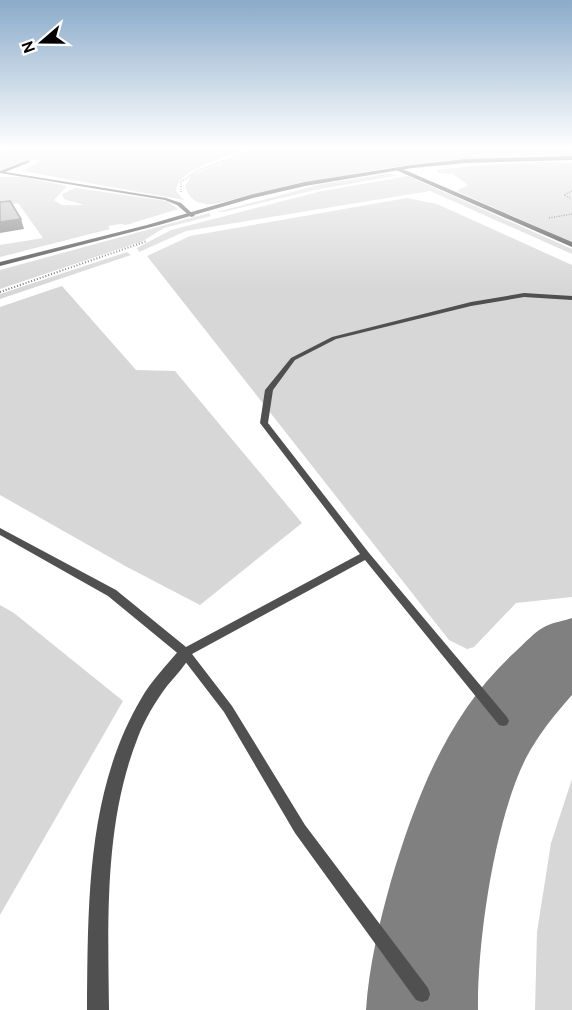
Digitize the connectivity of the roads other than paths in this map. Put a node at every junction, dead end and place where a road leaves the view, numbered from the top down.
1 (142, 195) edge
2 (264, 195) edge
3 (458, 195) edge
4 (260, 196) junction
5 (191, 214) junction
6 (572, 245) edge
7 (0, 264) edge
8 (572, 298) edge
9 (0, 531) edge
10 (366, 555) junction
11 (185, 653) junction
12 (503, 721) dead end
13 (422, 994) dead end
14 (98, 1010) edge

1 - 5 lane
2 - 4 street
3 - 6 street
4 - 5 street
4 - 5 street
5 - 7 street
8 - 10 lane
9 - 11 lane
10 - 11 lane
10 - 12 lane
11 - 13 lane
11 - 14 street

